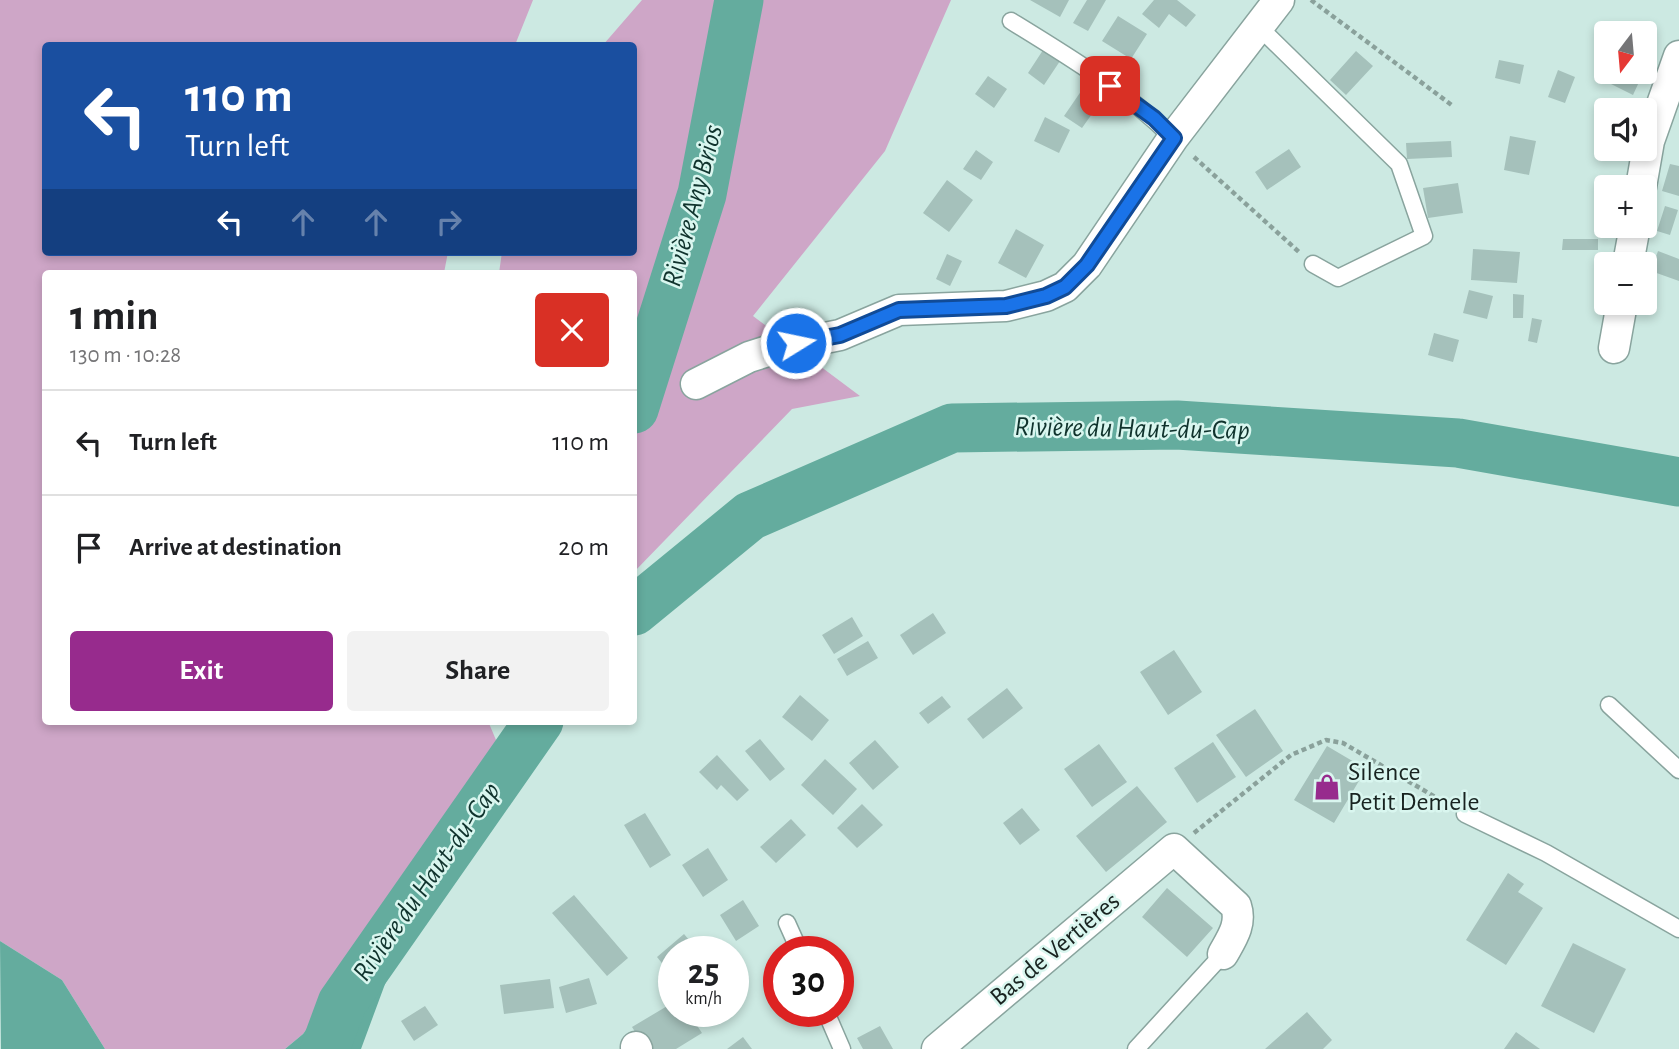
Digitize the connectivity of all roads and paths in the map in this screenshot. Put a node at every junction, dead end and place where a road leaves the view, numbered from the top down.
1 (1279, 0) edge
2 (1311, 0) edge
3 (1011, 21) dead end
4 (1259, 27) junction
5 (1679, 56) edge
6 (1453, 106) dead end
7 (1174, 138) junction
8 (1644, 175) edge
9 (1313, 264) joint
10 (1620, 315) edge
11 (1614, 348) dead end
12 (696, 384) dead end
13 (1609, 705) dead end
14 (1679, 770) edge
15 (1465, 814) joint
16 (1174, 849) junction
17 (787, 923) dead end
18 (1679, 929) edge
19 (793, 936) edge
20 (1223, 954) joint
21 (832, 1027) edge
22 (842, 1049) edge
23 (937, 1049) edge
24 (1136, 1049) edge

1 - 4 street
2 - 6 path
3 - 7 lane
4 - 7 street
4 - 9 lane
5 - 8 street
7 - 9 path
7 - 12 street
10 - 11 street
13 - 14 lane
15 - 16 path
15 - 18 lane
16 - 20 street
16 - 23 street, Bas de Vertières
17 - 19 lane
20 - 24 lane
21 - 22 lane

